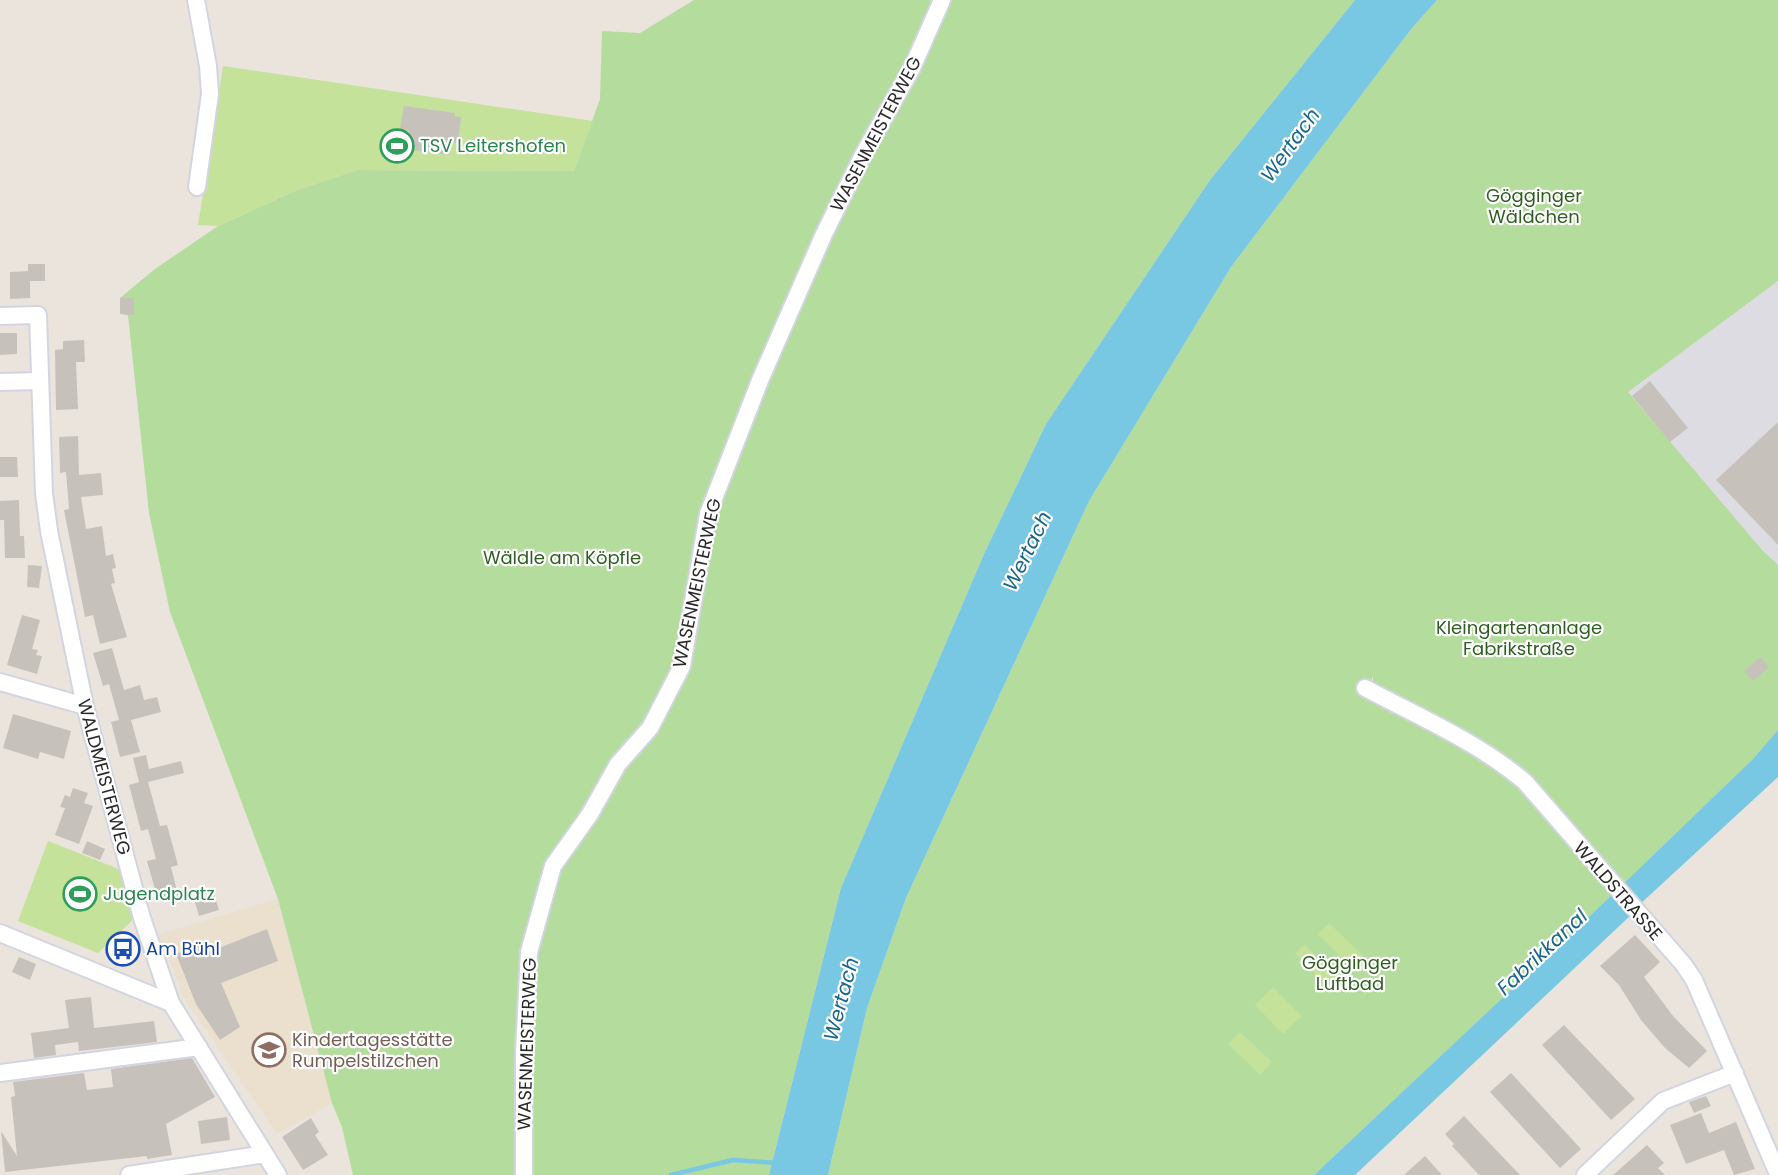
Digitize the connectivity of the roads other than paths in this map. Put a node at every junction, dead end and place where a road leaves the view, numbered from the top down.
1 (196, 0) edge
2 (942, 0) edge
3 (197, 187) dead end
4 (0, 316) edge
5 (39, 381) junction
6 (0, 382) edge
7 (0, 682) edge
8 (1365, 688) dead end
9 (85, 706) junction
10 (0, 933) edge
11 (171, 1003) junction
12 (199, 1047) junction
13 (0, 1073) edge
14 (1735, 1073) junction
15 (265, 1154) junction
16 (1778, 1174) edge
17 (129, 1175) edge
18 (279, 1175) edge
19 (524, 1175) edge
20 (1585, 1175) edge

1 - 3 street
2 - 19 street, WASENMEISTERWEG
4 - 5 street, WALDMEISTERWEG
5 - 6 street
5 - 9 street, WALDMEISTERWEG
7 - 9 street
8 - 14 street, WALDSTRASSE
9 - 11 street, WALDMEISTERWEG
10 - 11 street
11 - 12 street, WALDMEISTERWEG
12 - 13 street
12 - 15 street, WALDMEISTERWEG
14 - 16 street, WALDSTRASSE
14 - 20 street
15 - 17 street
15 - 18 street, WALDMEISTERWEG

